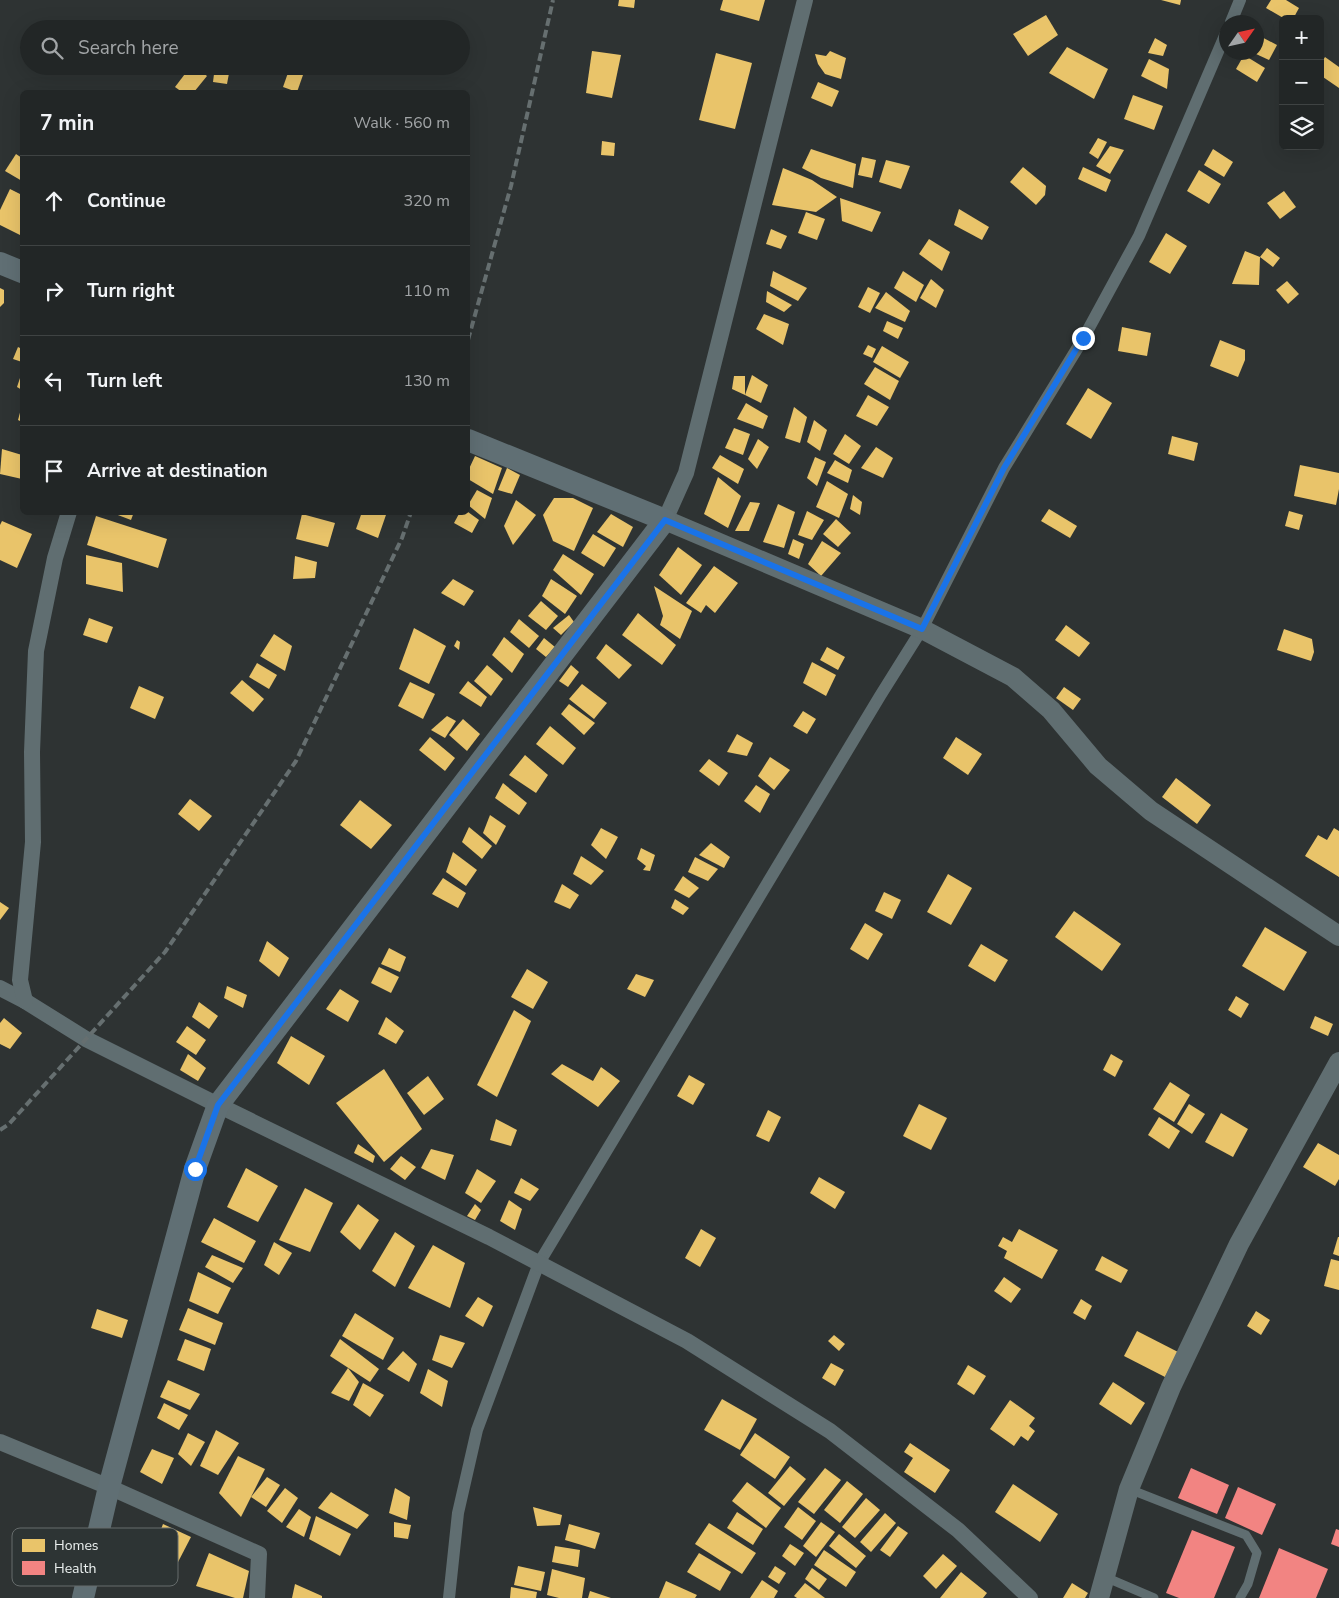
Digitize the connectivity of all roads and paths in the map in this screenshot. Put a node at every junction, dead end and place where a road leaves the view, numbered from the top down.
1 (805, 0) edge
2 (1240, 0) edge
3 (1234, 15) edge
4 (1219, 48) edge
5 (0, 263) edge
6 (20, 271) edge
7 (470, 441) edge
8 (68, 515) edge
9 (665, 520) junction
10 (922, 629) junction
11 (1339, 936) edge
12 (0, 988) edge
13 (25, 1001) junction
14 (1339, 1062) edge
15 (218, 1105) junction
16 (539, 1263) junction
17 (0, 1442) edge
18 (110, 1487) junction
19 (1129, 1489) junction
20 (100, 1528) edge
21 (1105, 1577) junction
22 (257, 1598) edge
23 (449, 1598) edge
24 (1030, 1598) edge
25 (1099, 1598) edge
26 (1154, 1598) edge
27 (1240, 1598) edge

1 - 9 street
2 - 3 street
4 - 10 street
5 - 6 main road
7 - 9 main road
8 - 13 street
9 - 10 street
9 - 15 main road
10 - 11 street
10 - 16 street
12 - 13 street
13 - 15 street
14 - 19 street
15 - 16 street
15 - 18 main road
16 - 23 street
16 - 24 street
17 - 18 street
18 - 20 main road
18 - 22 street
19 - 21 street
19 - 27 lane
21 - 25 street
21 - 26 lane

